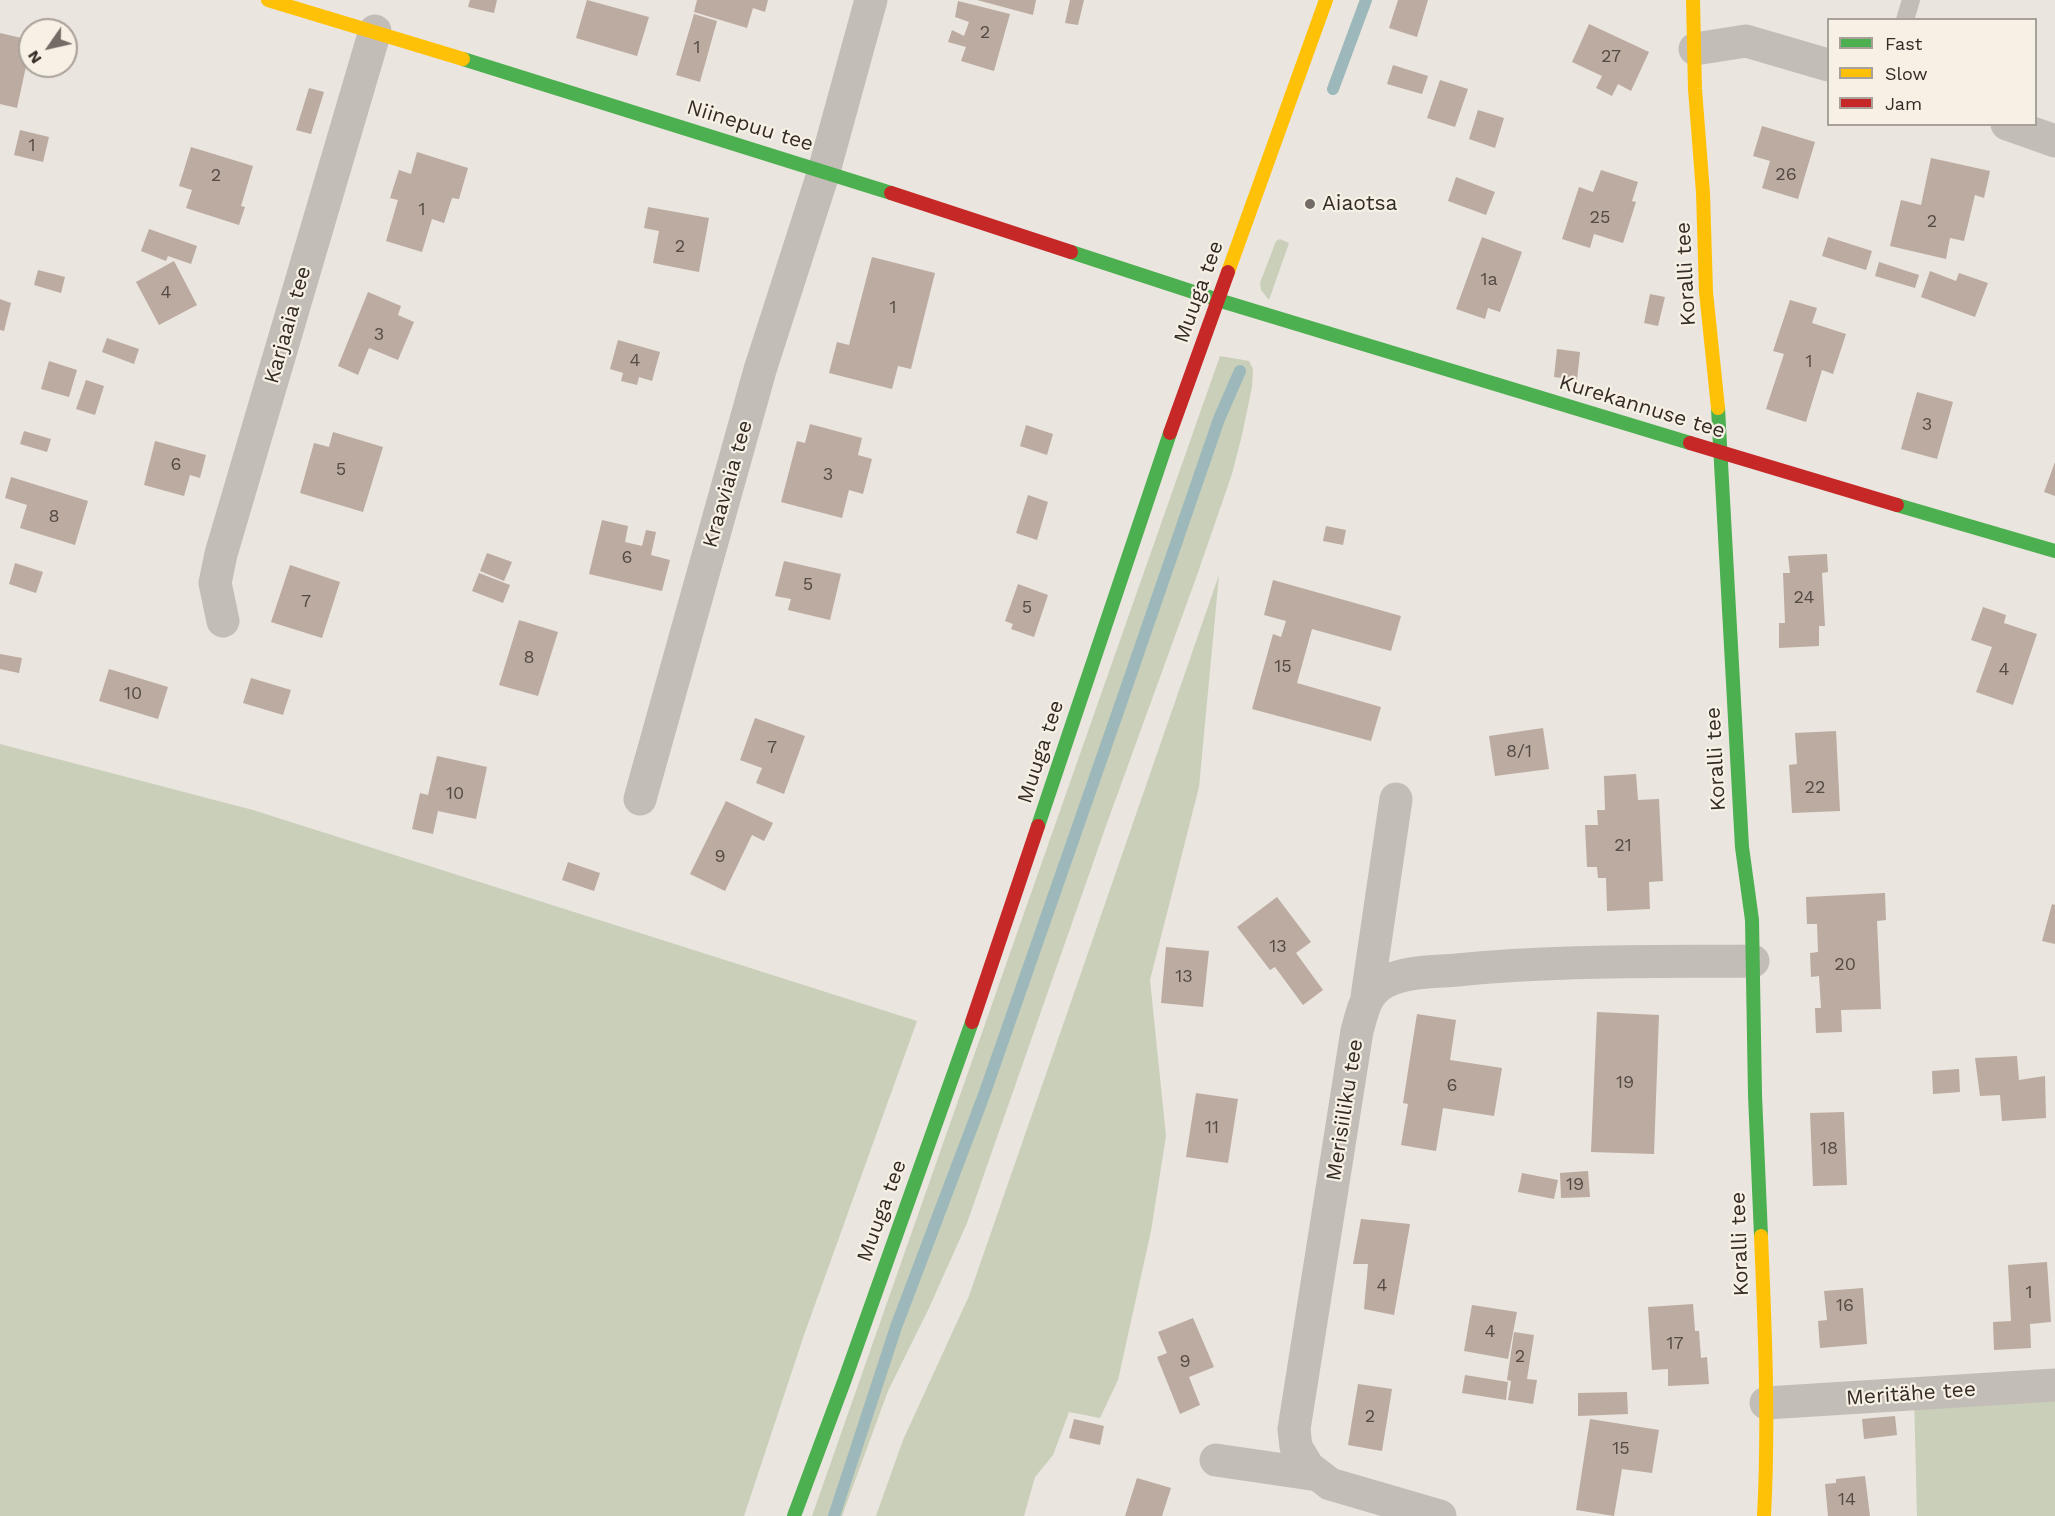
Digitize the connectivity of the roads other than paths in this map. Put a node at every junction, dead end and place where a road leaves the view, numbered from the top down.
1 (268, 0) edge
2 (871, 0) edge
3 (1326, 0) edge
4 (1693, 0) edge
5 (1911, 0) edge
6 (1906, 18) edge
7 (375, 31) junction
8 (1695, 49) junction
9 (1827, 65) edge
10 (2013, 126) edge
11 (2055, 141) edge
12 (825, 171) junction
13 (1218, 300) junction
14 (1721, 453) junction
15 (2055, 551) edge
16 (223, 621) dead end
17 (640, 799) dead end
18 (1396, 800) dead end
19 (1753, 961) junction
20 (1367, 997) junction
21 (2055, 1385) edge
22 (1766, 1403) junction
23 (1216, 1460) dead end
24 (1318, 1475) junction
25 (794, 1516) edge
26 (1440, 1516) edge
27 (1764, 1516) edge

1 - 7 street, Niinepuu tee
2 - 12 street, Kraaviaia tee
3 - 13 street, Muuga tee
4 - 8 street, Koralli tee
5 - 6 lane
7 - 12 street, Niinepuu tee
7 - 16 street, Karjaaia tee
8 - 9 street
8 - 14 street, Koralli tee
10 - 11 street
12 - 13 street, Niinepuu tee
12 - 17 street, Kraaviaia tee
13 - 14 street, Kurekannuse tee
13 - 25 street, Muuga tee
14 - 15 street, Kurekannuse tee
14 - 19 street, Koralli tee
18 - 20 street, Merisiiliku tee
19 - 20 street
19 - 22 street, Koralli tee
20 - 24 street, Merisiiliku tee
21 - 22 street, Meritähe tee
22 - 27 street, Koralli tee
23 - 24 street
24 - 26 street, Merisiiliku tee

